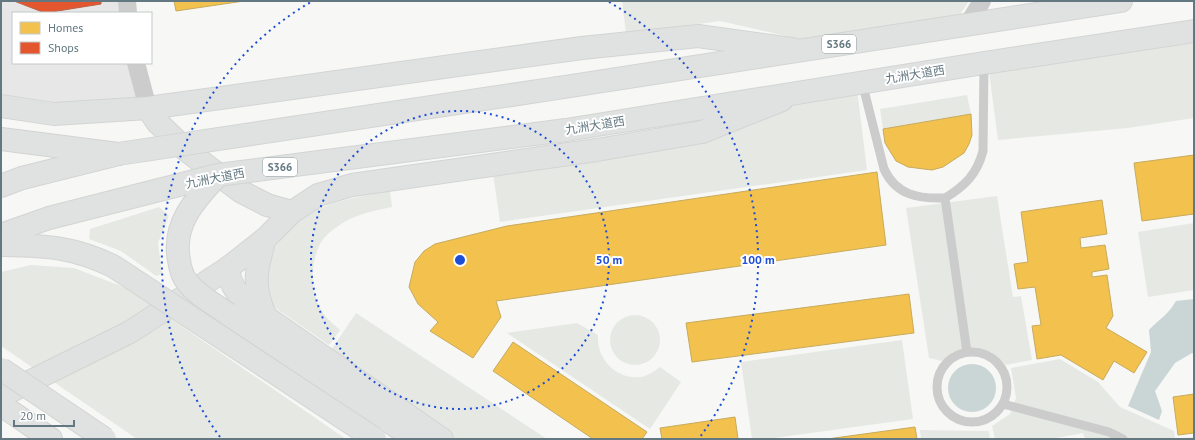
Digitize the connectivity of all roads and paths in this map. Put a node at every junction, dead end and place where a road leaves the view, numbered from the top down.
1 (127, 1) edge
2 (982, 1) edge
3 (1107, 2) edge
4 (128, 12) edge
5 (968, 24) junction
6 (1194, 32) edge
7 (799, 50) junction
8 (984, 63) junction
9 (136, 64) edge
10 (862, 82) junction
11 (802, 92) junction
12 (1, 106) edge
13 (148, 108) junction
14 (1, 139) edge
15 (118, 154) junction
16 (218, 175) junction
17 (1, 186) edge
18 (945, 198) junction
19 (292, 212) junction
20 (1, 235) edge
21 (265, 239) junction
22 (1, 245) edge
23 (228, 268) junction
24 (265, 315) junction
25 (967, 352) junction
26 (1, 369) edge
27 (1, 396) edge
28 (1003, 404) junction
29 (1, 405) edge
30 (51, 439) edge
31 (105, 439) edge
32 (375, 439) edge
33 (415, 439) edge
34 (442, 439) edge
35 (1123, 439) edge

1 - 4 street
2 - 5 street
3 - 5 main road, S366
5 - 7 main road, S366
6 - 8 main road, 九洲大道西 / S366
7 - 13 main road
7 - 15 main road, S366, bridge
8 - 10 main road, 九洲大道西 / S366
8 - 18 lane
9 - 13 street
10 - 11 main road, 九洲大道西 / S366
10 - 18 lane
11 - 16 main road, 九洲大道西 / S366, bridge
11 - 19 main road
12 - 13 main road
13 - 19 main road
14 - 15 main road
15 - 17 main road
16 - 20 main road, 九洲大道西 / S366, bridge
16 - 33 main road, bridge
18 - 25 lane
19 - 21 main road
21 - 23 main road
21 - 24 main road
22 - 32 main road, bridge
23 - 24 main road
23 - 27 main road
24 - 34 main road
25 - 28 lane
25 - 28 lane
26 - 31 main road, bridge
28 - 35 lane
29 - 30 main road

